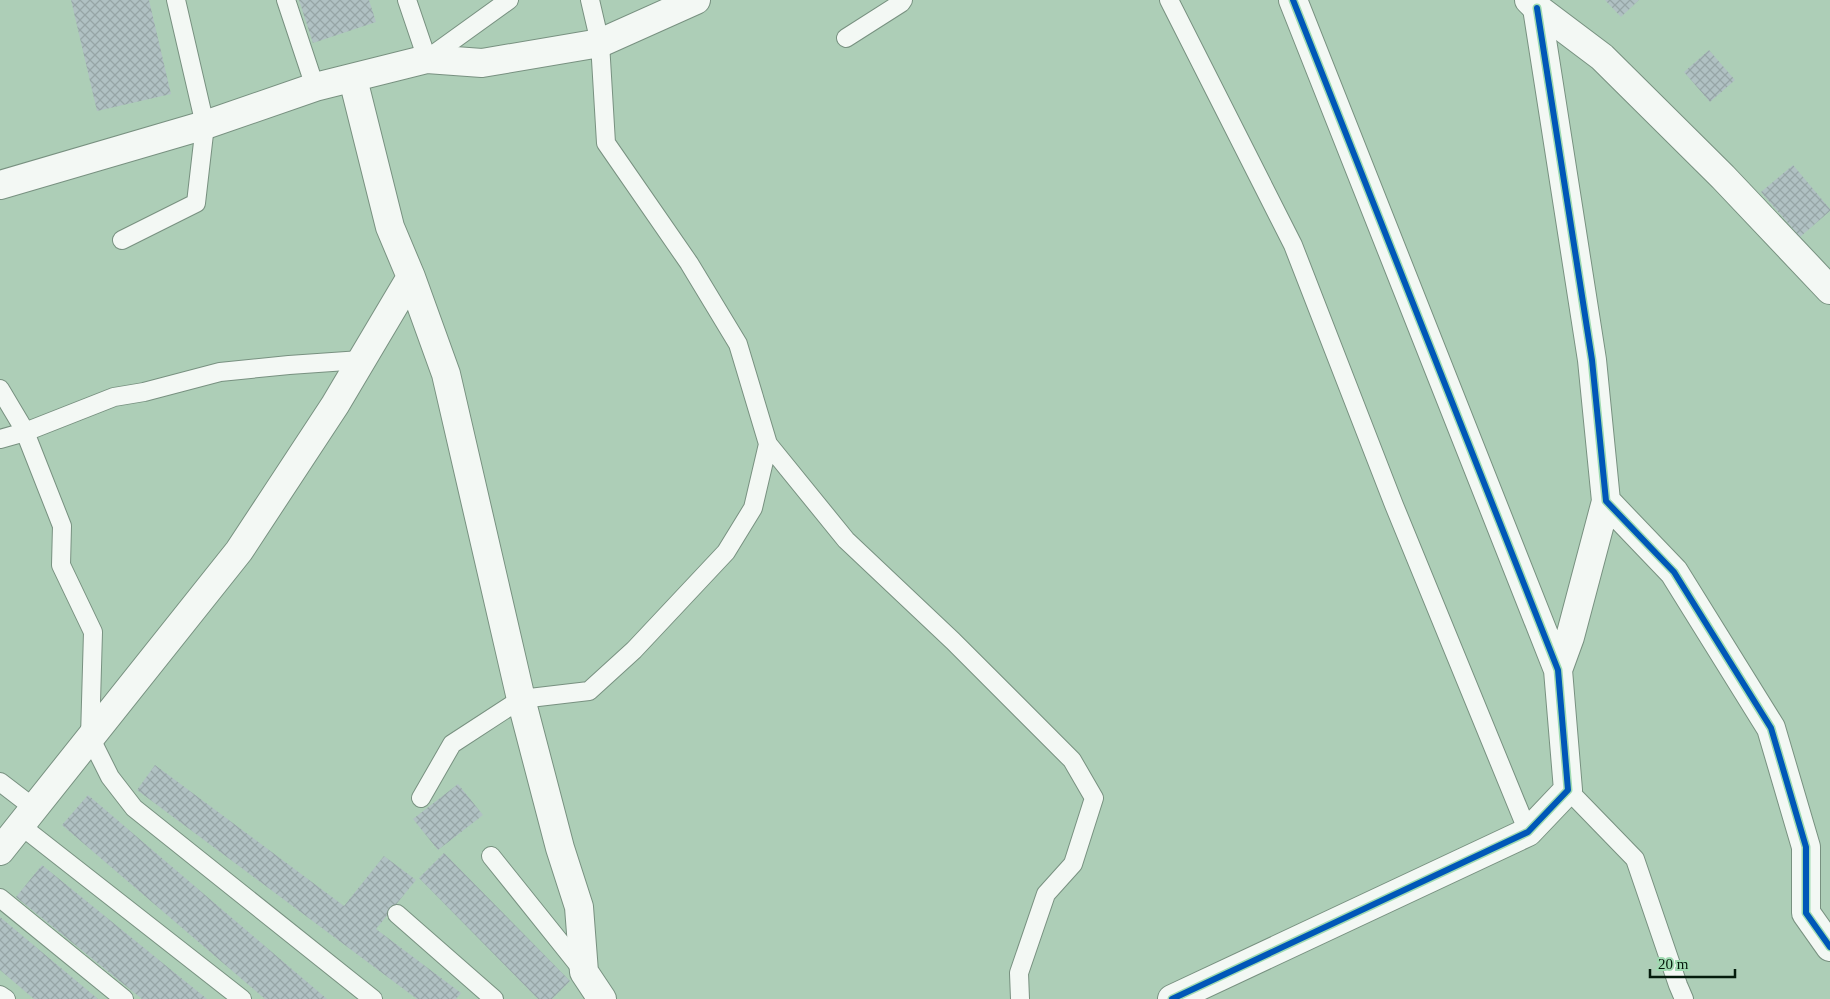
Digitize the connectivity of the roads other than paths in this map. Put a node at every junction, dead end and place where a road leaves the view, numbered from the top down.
1 (176, 0) edge
2 (286, 0) edge
3 (407, 0) edge
4 (509, 0) edge
5 (590, 0) edge
6 (696, 0) edge
7 (903, 0) edge
8 (1169, 0) edge
9 (1293, 0) edge
10 (1533, 4) edge
11 (846, 38) dead end
12 (600, 43) junction
13 (427, 59) junction
14 (353, 78) junction
15 (315, 87) junction
16 (205, 125) junction
17 (0, 185) edge
18 (122, 240) dead end
19 (411, 276) junction
20 (1830, 290) edge
21 (361, 360) junction
22 (0, 389) edge
23 (25, 432) junction
24 (0, 439) edge
25 (768, 444) junction
26 (1606, 501) junction
27 (1558, 670) junction
28 (522, 699) junction
29 (90, 738) junction
30 (0, 782) edge
31 (1568, 790) junction
32 (421, 798) dead end
33 (27, 816) junction
34 (1528, 832) junction
35 (0, 851) edge
36 (492, 856) dead end
37 (0, 898) edge
38 (397, 914) dead end
39 (1830, 947) edge
40 (584, 972) junction
41 (0, 995) edge
42 (6, 999) edge
43 (124, 999) edge
44 (242, 999) edge
45 (373, 999) edge
46 (494, 999) edge
47 (602, 999) edge
48 (1020, 999) edge
49 (1172, 999) edge
50 (1684, 999) edge

1 - 16 lane
2 - 15 lane
3 - 13 lane
4 - 13 lane
5 - 12 lane
6 - 12 street
7 - 11 lane
8 - 34 lane
9 - 27 street
10 - 20 street
10 - 26 street
12 - 13 street
12 - 25 lane
13 - 14 street
14 - 15 street
14 - 19 street
15 - 16 street
16 - 17 street
16 - 18 lane
19 - 21 street
19 - 28 street
21 - 23 lane
21 - 29 street
22 - 23 lane
23 - 24 lane
23 - 29 lane
25 - 28 lane
25 - 48 lane
26 - 27 street
26 - 39 street
27 - 31 street
28 - 32 lane
28 - 40 street
29 - 33 street
29 - 45 lane
30 - 33 lane
31 - 34 street
31 - 50 lane
33 - 35 street
33 - 44 lane
34 - 49 street
36 - 40 lane
37 - 43 lane
38 - 46 lane
40 - 47 street
41 - 42 lane

